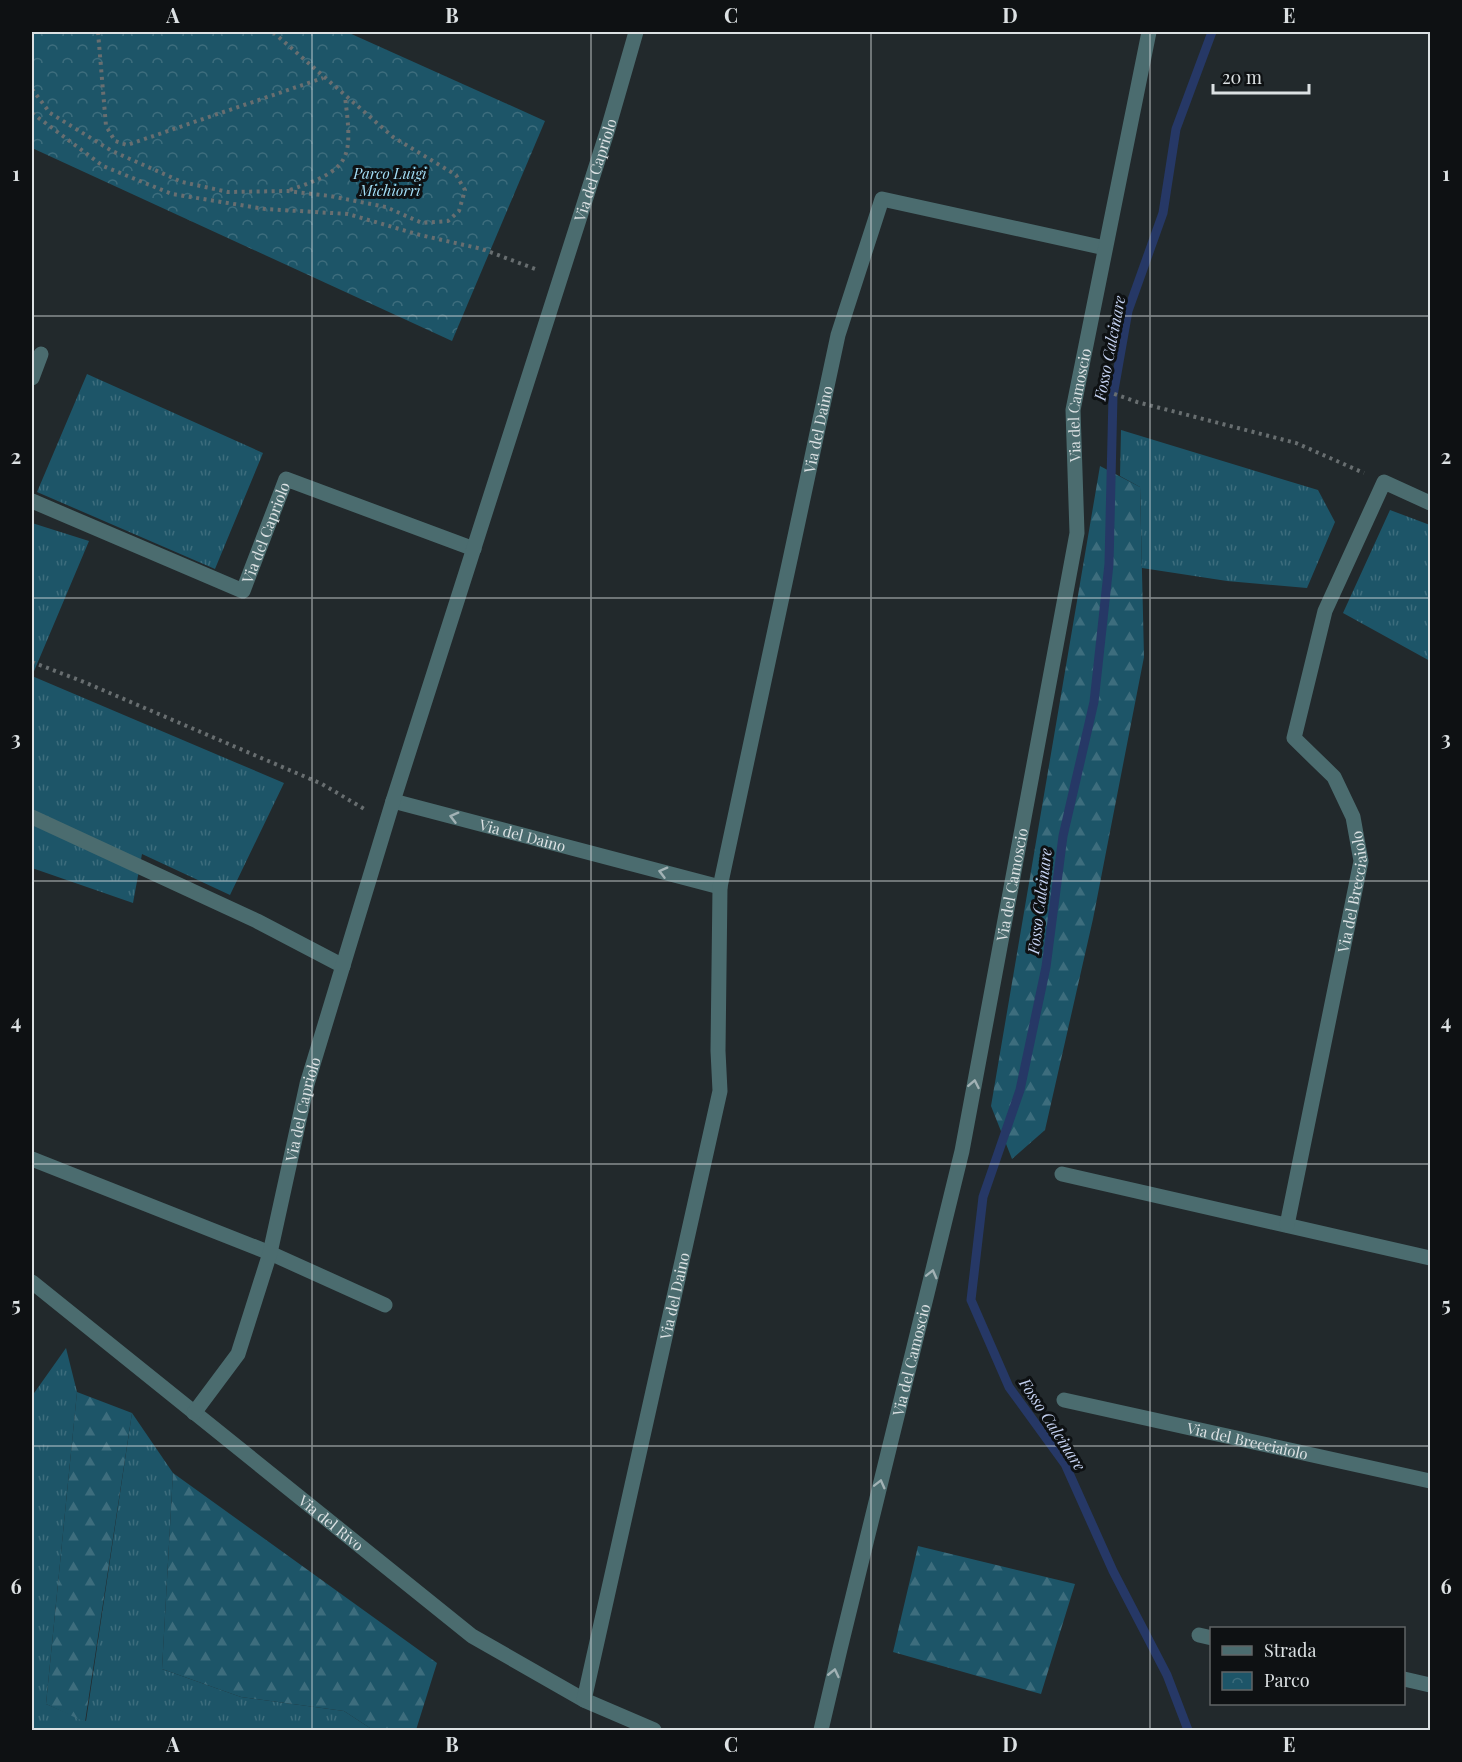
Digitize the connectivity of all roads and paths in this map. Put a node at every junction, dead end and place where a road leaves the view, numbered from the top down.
1 (98, 32) edge
2 (273, 32) edge
3 (636, 32) edge
4 (1149, 32) edge
5 (324, 78) junction
6 (32, 89) edge
7 (345, 97) junction
8 (32, 113) edge
9 (115, 141) junction
10 (112, 151) junction
11 (287, 191) junction
12 (1105, 248) junction
13 (560, 278) junction
14 (41, 354) dead end
15 (32, 378) edge
16 (1104, 390) dead end
17 (1384, 482) junction
18 (32, 501) edge
19 (1431, 503) edge
20 (474, 549) junction
21 (32, 662) edge
22 (393, 801) junction
23 (32, 818) edge
24 (387, 823) junction
25 (720, 887) junction
26 (343, 966) junction
27 (32, 1159) edge
28 (1062, 1174) dead end
29 (1287, 1225) junction
30 (270, 1253) junction
31 (1431, 1258) edge
32 (32, 1282) edge
33 (385, 1305) dead end
34 (1064, 1400) dead end
35 (194, 1413) junction
36 (1431, 1481) edge
37 (1405, 1679) edge
38 (1431, 1685) edge
39 (584, 1700) junction
40 (654, 1731) edge
41 (821, 1731) edge

1 - 9 path
2 - 5 path
3 - 13 street, Via del Capriolo
4 - 12 street, Via del Camoscio
5 - 7 path
5 - 9 path
6 - 10 path
7 - 11 path
7 - 11 path
8 - 13 path
9 - 10 path
10 - 11 path
12 - 25 street, Via del Daino
41 -> 12 street, Via del Camoscio
13 - 20 street, Via del Capriolo
14 - 15 street
16 - 17 path
17 - 19 street
17 - 29 street, Via del Brecciaiolo
18 - 20 street, Via del Capriolo
20 - 22 street, Via del Capriolo
21 - 24 path
22 - 24 street, Via del Capriolo
25 -> 22 street, Via del Daino
23 - 26 street
24 - 26 street, Via del Capriolo
25 - 39 street, Via del Daino
26 - 30 street, Via del Capriolo
27 - 30 street
28 - 29 street
29 - 31 street
30 - 33 street
30 - 35 street, Via del Capriolo
32 - 35 street, Via del Rivo
34 - 36 street, Via del Brecciaiolo
35 - 39 street, Via del Rivo
37 - 38 street
39 - 40 street, Via del Rivo

